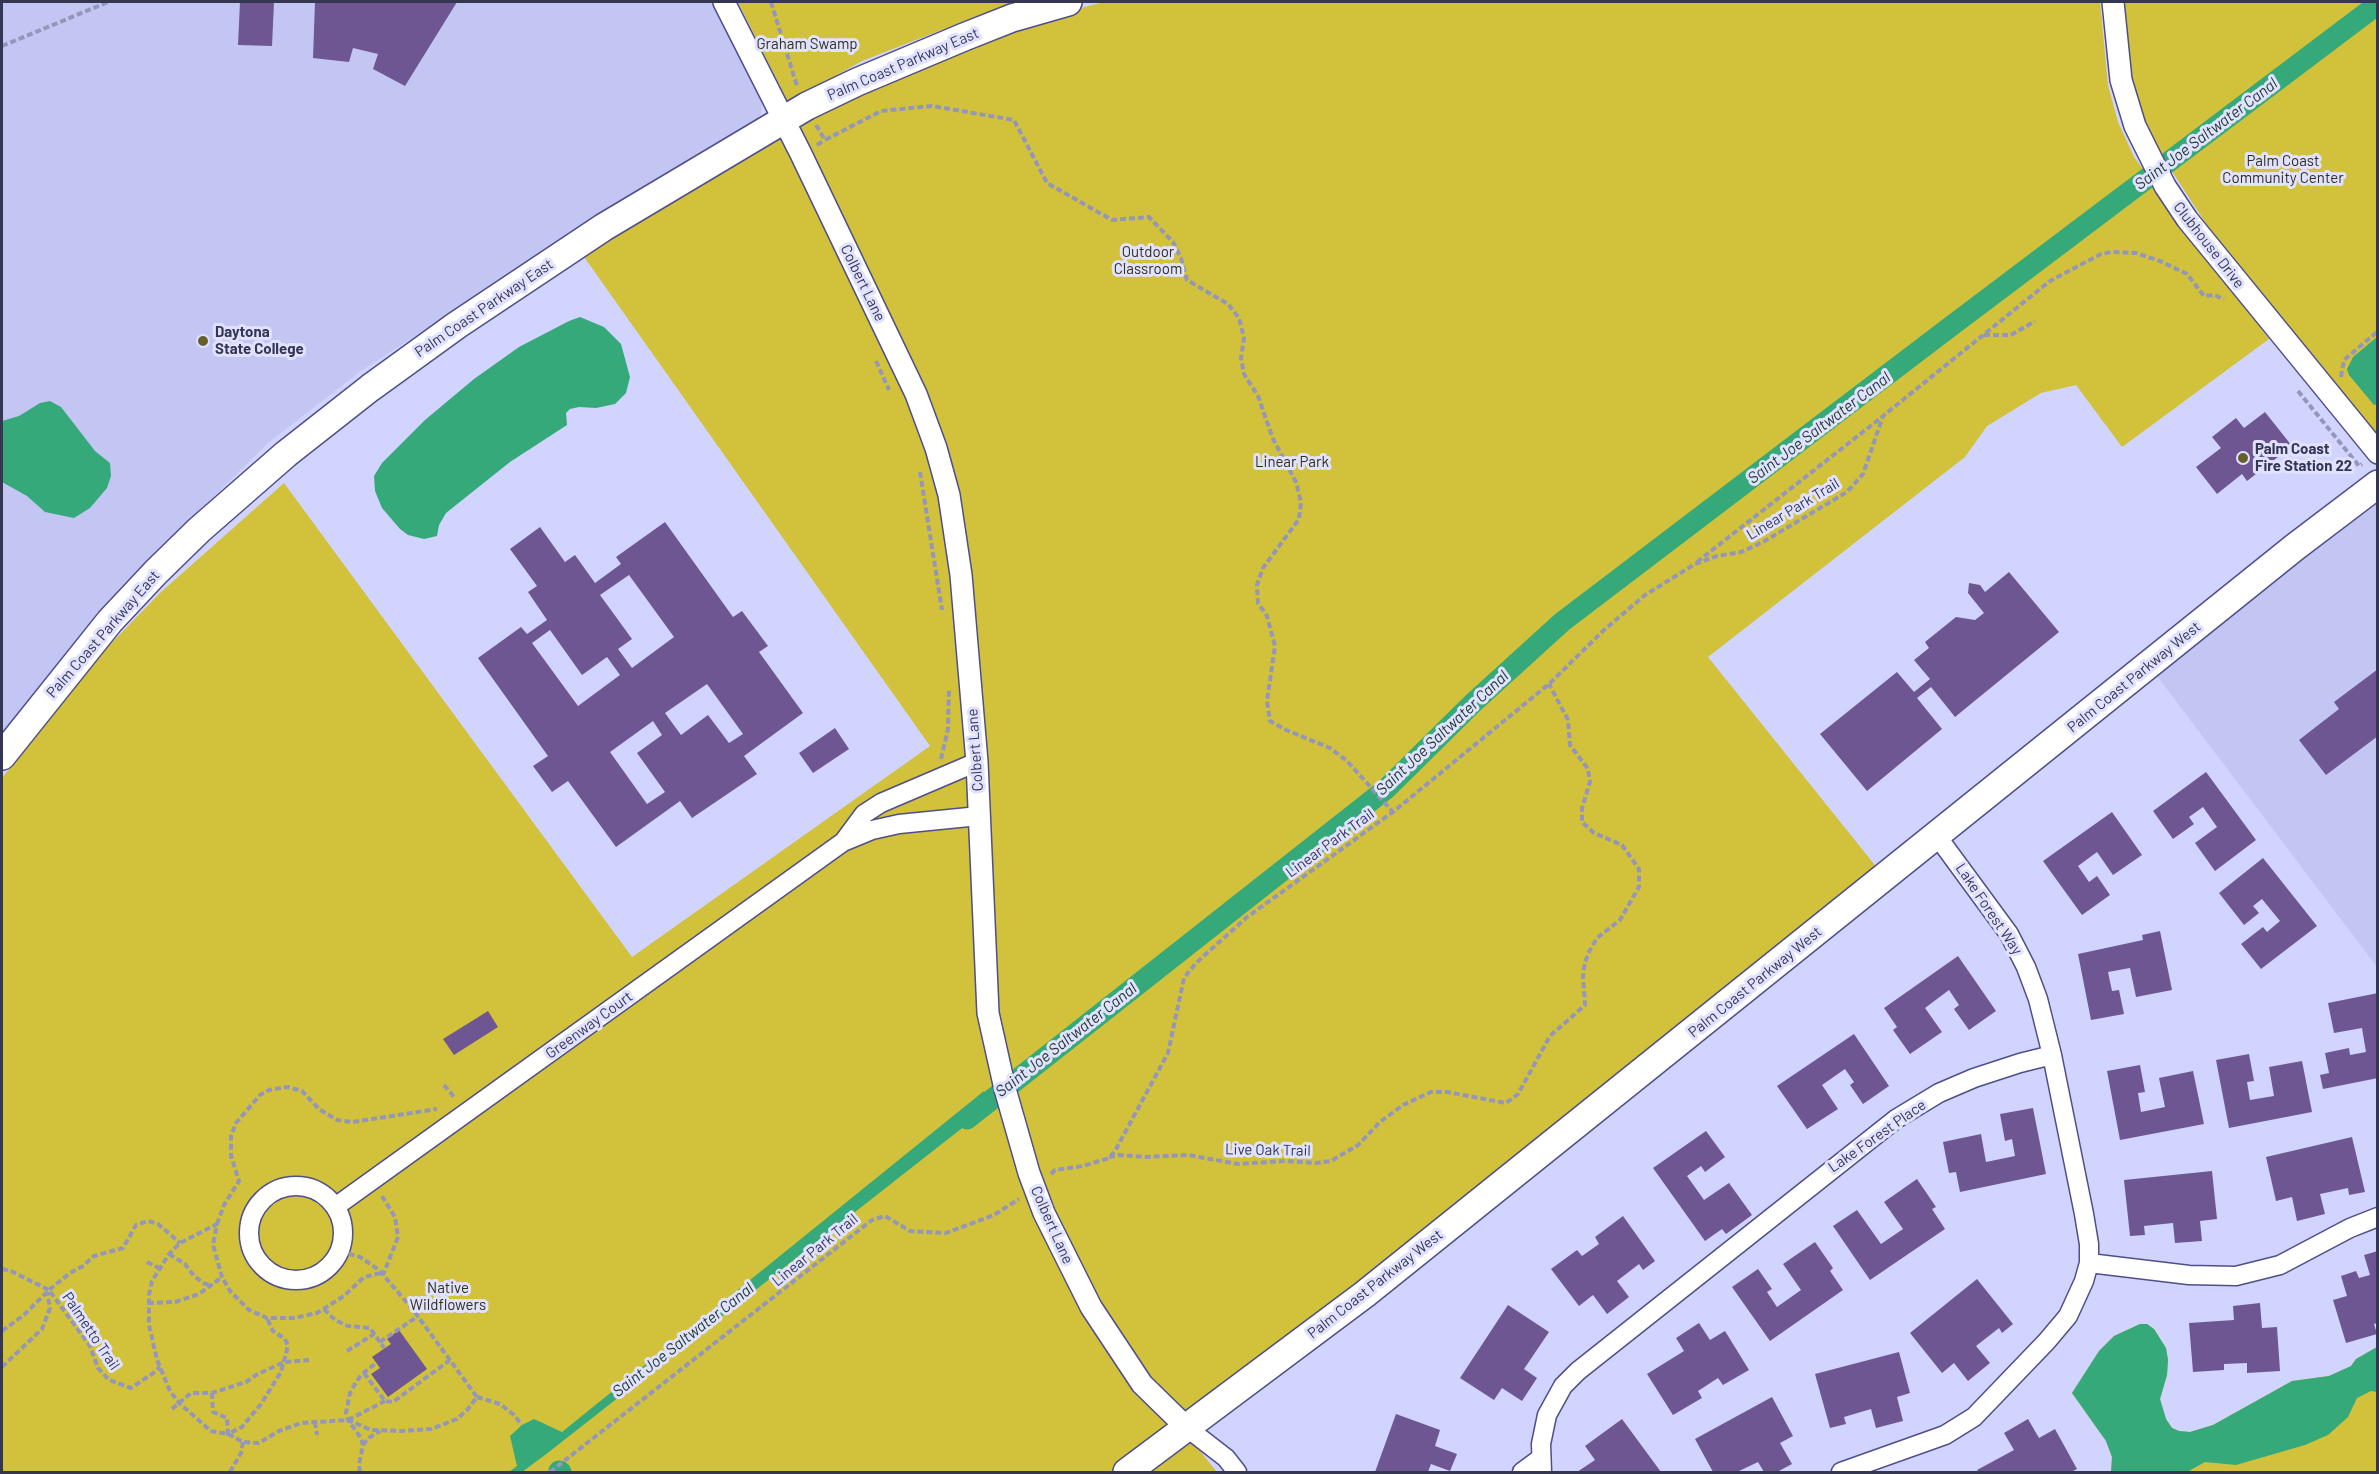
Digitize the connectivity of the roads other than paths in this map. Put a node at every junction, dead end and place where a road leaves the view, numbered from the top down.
1 (724, 2) edge
2 (1068, 2) edge
3 (2113, 2) edge
4 (783, 119) junction
5 (2378, 453) edge
6 (2368, 475) edge
7 (2, 756) edge
8 (977, 762) junction
9 (979, 816) junction
10 (1937, 836) junction
11 (843, 842) junction
12 (2052, 1055) junction
13 (335, 1207) junction
14 (2378, 1217) edge
15 (2089, 1263) junction
16 (1186, 1427) junction
17 (1541, 1465) edge
18 (1127, 1473) edge
19 (1237, 1473) edge
20 (1522, 1473) edge
21 (1842, 1473) edge

1 - 4 street, Colbert Lane
2 - 4 main road, Palm Coast Parkway East
3 - 5 street, Clubhouse Drive
4 - 7 main road, Palm Coast Parkway East
4 - 8 street, Colbert Lane
6 - 10 main road, Palm Coast Parkway West
8 - 9 street, Colbert Lane
8 - 11 street
9 - 11 street
9 - 16 street, Colbert Lane
10 - 12 street, Lake Forest Way
10 - 16 main road, Palm Coast Parkway West
11 - 13 street, Greenway Court
12 - 15 street
12 - 17 street, Lake Forest Place
13 - 13 street
14 - 15 street
15 - 21 street
16 - 18 main road, Palm Coast Parkway West
16 - 19 street, Colbert Lane
17 - 20 street

